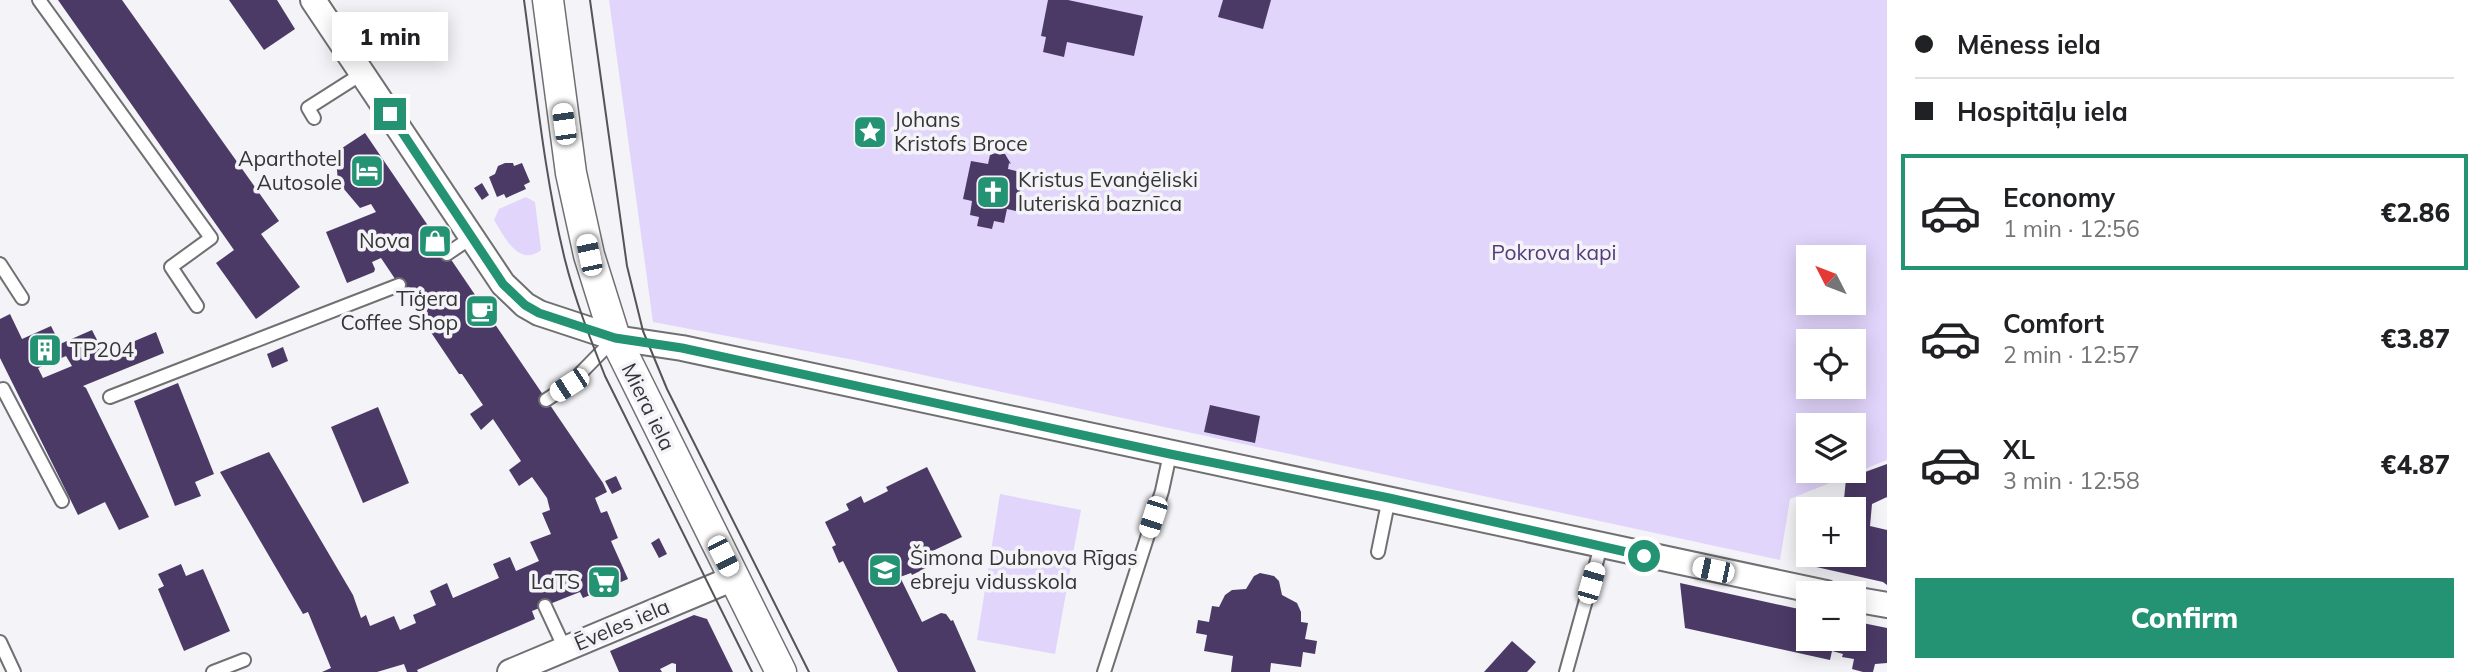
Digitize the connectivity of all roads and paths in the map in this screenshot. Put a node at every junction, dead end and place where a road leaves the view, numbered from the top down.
1 (38, 0) edge
2 (313, 0) edge
3 (548, 0) edge
4 (363, 73) junction
5 (314, 118) dead end
6 (472, 237) junction
7 (447, 254) dead end
8 (0, 264) edge
9 (400, 285) dead end
10 (22, 298) dead end
11 (197, 306) dead end
12 (615, 338) junction
13 (0, 390) edge
14 (110, 397) dead end
15 (546, 400) dead end
16 (1170, 454) junction
17 (1389, 498) junction
18 (62, 501) dead end
19 (1601, 546) junction
20 (1378, 552) dead end
21 (734, 578) junction
22 (1796, 587) edge
23 (1866, 601) edge
24 (1887, 605) edge
25 (545, 606) dead end
26 (0, 642) edge
27 (565, 649) junction
28 (244, 660) dead end
29 (14, 672) edge
30 (213, 672) edge
31 (510, 672) edge
32 (781, 672) edge
33 (1104, 672) edge
34 (1566, 672) edge

1 - 11 lane
2 - 4 street
3 - 12 street, Miera iela
4 - 5 lane
4 - 6 street
6 - 7 lane
6 - 12 street
8 - 10 lane
9 - 14 lane
12 - 15 lane
12 - 16 street
12 - 21 street, Miera iela
13 - 18 lane
16 - 17 street
16 - 33 lane
17 - 19 street
17 - 20 lane
19 - 22 street
19 - 34 lane
21 - 27 street, Ēveles iela
21 - 32 street, Miera iela
23 - 24 street
25 - 27 lane
26 - 29 lane
27 - 31 street, Ēveles iela
28 - 30 lane

